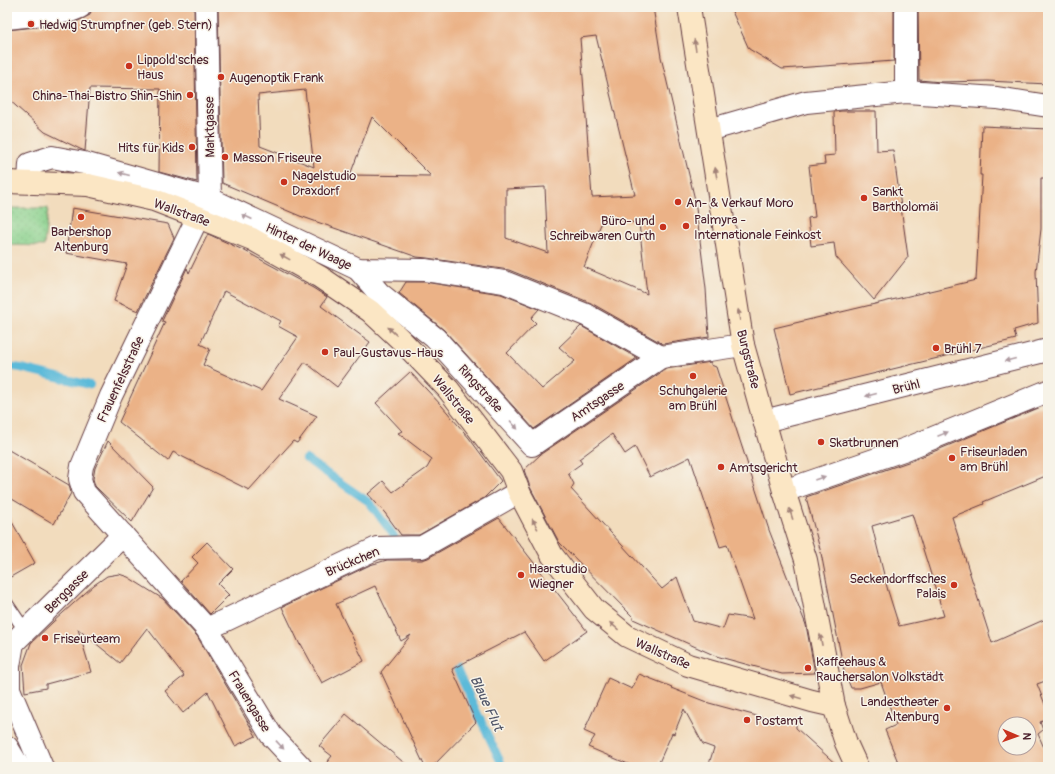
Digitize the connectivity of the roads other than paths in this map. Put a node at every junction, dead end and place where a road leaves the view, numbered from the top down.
1 (80, 7) edge
2 (206, 7) edge
3 (689, 7) edge
4 (906, 7) edge
5 (7, 18) edge
6 (906, 92) junction
7 (1048, 106) edge
8 (709, 130) junction
9 (7, 182) edge
10 (29, 182) junction
11 (204, 208) junction
12 (358, 269) junction
13 (743, 345) junction
14 (1048, 350) edge
15 (661, 357) junction
16 (1048, 391) edge
17 (764, 421) junction
18 (532, 445) joint
19 (784, 491) junction
20 (518, 492) junction
21 (123, 535) junction
22 (7, 604) edge
23 (207, 629) junction
24 (26, 632) junction
25 (834, 706) junction
26 (7, 747) edge
27 (19, 767) edge
28 (42, 767) edge
29 (301, 767) edge
30 (857, 767) edge

1 - 5 street
2 - 11 street, Marktgasse
8 -> 3 street, Burgstraße
4 - 6 street
6 - 7 street
6 - 8 street
13 -> 8 street, Burgstraße
9 - 10 street, Wallstraße
10 - 11 street, Wallstraße
11 -> 10 street, Hinter der Waage
12 -> 11 street, Hinter der Waage
20 -> 11 street, Wallstraße
11 - 21 street, Frauenfelsstraße
12 - 15 street, Hinter der Waage
12 -> 18 street, Ringstraße
13 - 15 street
13 - 17 street, Burgstraße
14 -> 17 street, Brühl
15 - 18 street, Amtsgasse
19 -> 16 street
17 - 19 street, Burgstraße
25 -> 19 street, Burgstraße
20 - 23 street, Brückchen
25 -> 20 street, Wallstraße
21 - 23 street
21 - 24 street, Berggasse
22 - 24 lane
23 -> 29 street, Frauengasse
24 - 28 street, Berggasse
25 - 30 street, Burgstraße
26 - 27 street

